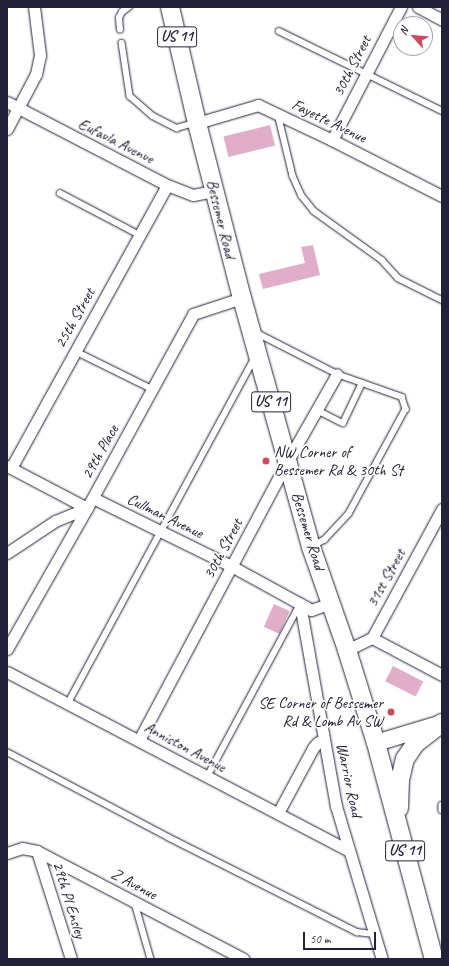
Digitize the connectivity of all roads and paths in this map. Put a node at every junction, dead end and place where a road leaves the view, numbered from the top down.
1 (34, 7) edge
2 (129, 7) edge
3 (170, 7) edge
4 (400, 7) edge
5 (418, 7) edge
6 (442, 20) edge
7 (120, 30) dead end
8 (279, 31) dead end
9 (122, 43) dead end
10 (366, 74) junction
11 (7, 102) edge
12 (18, 108) junction
13 (442, 111) edge
14 (278, 113) junction
15 (197, 123) junction
16 (7, 129) edge
17 (332, 140) junction
18 (167, 185) junction
19 (214, 191) junction
20 (60, 193) dead end
21 (442, 196) edge
22 (140, 235) junction
23 (242, 298) junction
24 (442, 300) edge
25 (252, 331) junction
26 (75, 351) junction
27 (258, 351) junction
28 (337, 374) junction
29 (362, 383) junction
30 (153, 390) junction
31 (317, 410) junction
32 (287, 462) junction
33 (9, 467) edge
34 (90, 503) junction
35 (442, 509) edge
36 (161, 532) junction
37 (311, 547) junction
38 (7, 553) edge
39 (233, 567) junction
40 (331, 603) junction
41 (300, 604) junction
42 (372, 638) junction
43 (7, 649) edge
44 (348, 650) junction
45 (7, 672) edge
46 (442, 675) edge
47 (68, 704) junction
48 (442, 723) edge
49 (324, 739) junction
50 (138, 740) junction
51 (376, 743) junction
52 (7, 752) edge
53 (207, 777) junction
54 (442, 805) edge
55 (442, 810) edge
56 (278, 813) junction
57 (399, 829) junction
58 (348, 850) junction
59 (37, 851) junction
60 (7, 853) edge
61 (135, 903) junction
62 (374, 934) junction
63 (71, 959) edge
64 (151, 959) edge
65 (244, 959) edge
66 (382, 959) edge
67 (434, 959) edge

1 - 12 street
2 - 7 lane
3 - 15 main road, Bessemer Road / US 11
4 - 10 street, 30th Street
5 - 6 street
8 - 10 lane
9 - 15 lane
10 - 13 lane
10 - 17 street, 30th Street
11 - 12 street, Eufaula Avenue
12 - 16 street
12 - 18 street, Eufaula Avenue
14 - 15 street, Fayette Avenue
14 - 17 street, Fayette Avenue
14 - 24 lane
15 - 19 main road, Bessemer Road / US 11
17 - 21 street, Fayette Avenue
18 - 19 street, Eufaula Avenue
18 - 22 street, 25th Street
19 - 23 main road, Bessemer Road / US 11
20 - 22 lane
22 - 26 street, 25th Street
23 - 25 main road, Bessemer Road / US 11
23 - 30 street, 29th Place
25 - 27 main road, Bessemer Road / US 11
25 - 28 lane
26 - 30 lane
26 - 33 street, 25th Street
27 - 32 main road, Bessemer Road / US 11
27 - 36 lane
28 - 29 lane
28 - 31 street, 30th Street
29 - 31 lane
29 - 37 lane
30 - 34 street, 29th Place
31 - 32 street, 30th Street
32 - 37 main road, Bessemer Road / US 11
32 - 39 street, 30th Street
33 - 34 street, Cullman Avenue
34 - 36 street, Cullman Avenue
34 - 38 street
34 - 43 street, 29th Place
35 - 42 street, 31st Street
36 - 39 street, Cullman Avenue
36 - 47 lane
37 - 40 main road, Bessemer Road / US 11
39 - 41 street, Cullman Avenue
39 - 50 street, 30th Street
40 - 41 street, Cullman Avenue
40 - 44 main road, Bessemer Road / US 11
41 - 49 street, Warrior Road
41 - 53 lane
42 - 44 street
42 - 46 street
44 - 51 main road, Bessemer Road / US 11
45 - 47 street, Anniston Avenue
47 - 50 street, Anniston Avenue
48 - 51 main road
48 - 57 main road
49 - 56 street
49 - 58 street, Warrior Road
50 - 53 street, Anniston Avenue
51 - 57 main road, Bessemer Road / US 11
52 - 62 lane
53 - 56 street, Anniston Avenue
54 - 55 lane
56 - 58 street, Anniston Avenue
57 - 67 main road, Bessemer Road / US 11
58 - 62 street, Warrior Road
59 - 60 street, Z Avenue
59 - 61 street, Z Avenue
59 - 63 street, 29th Pl Ensley
61 - 64 lane
61 - 65 street, Z Avenue
62 - 66 street, Warrior Road

